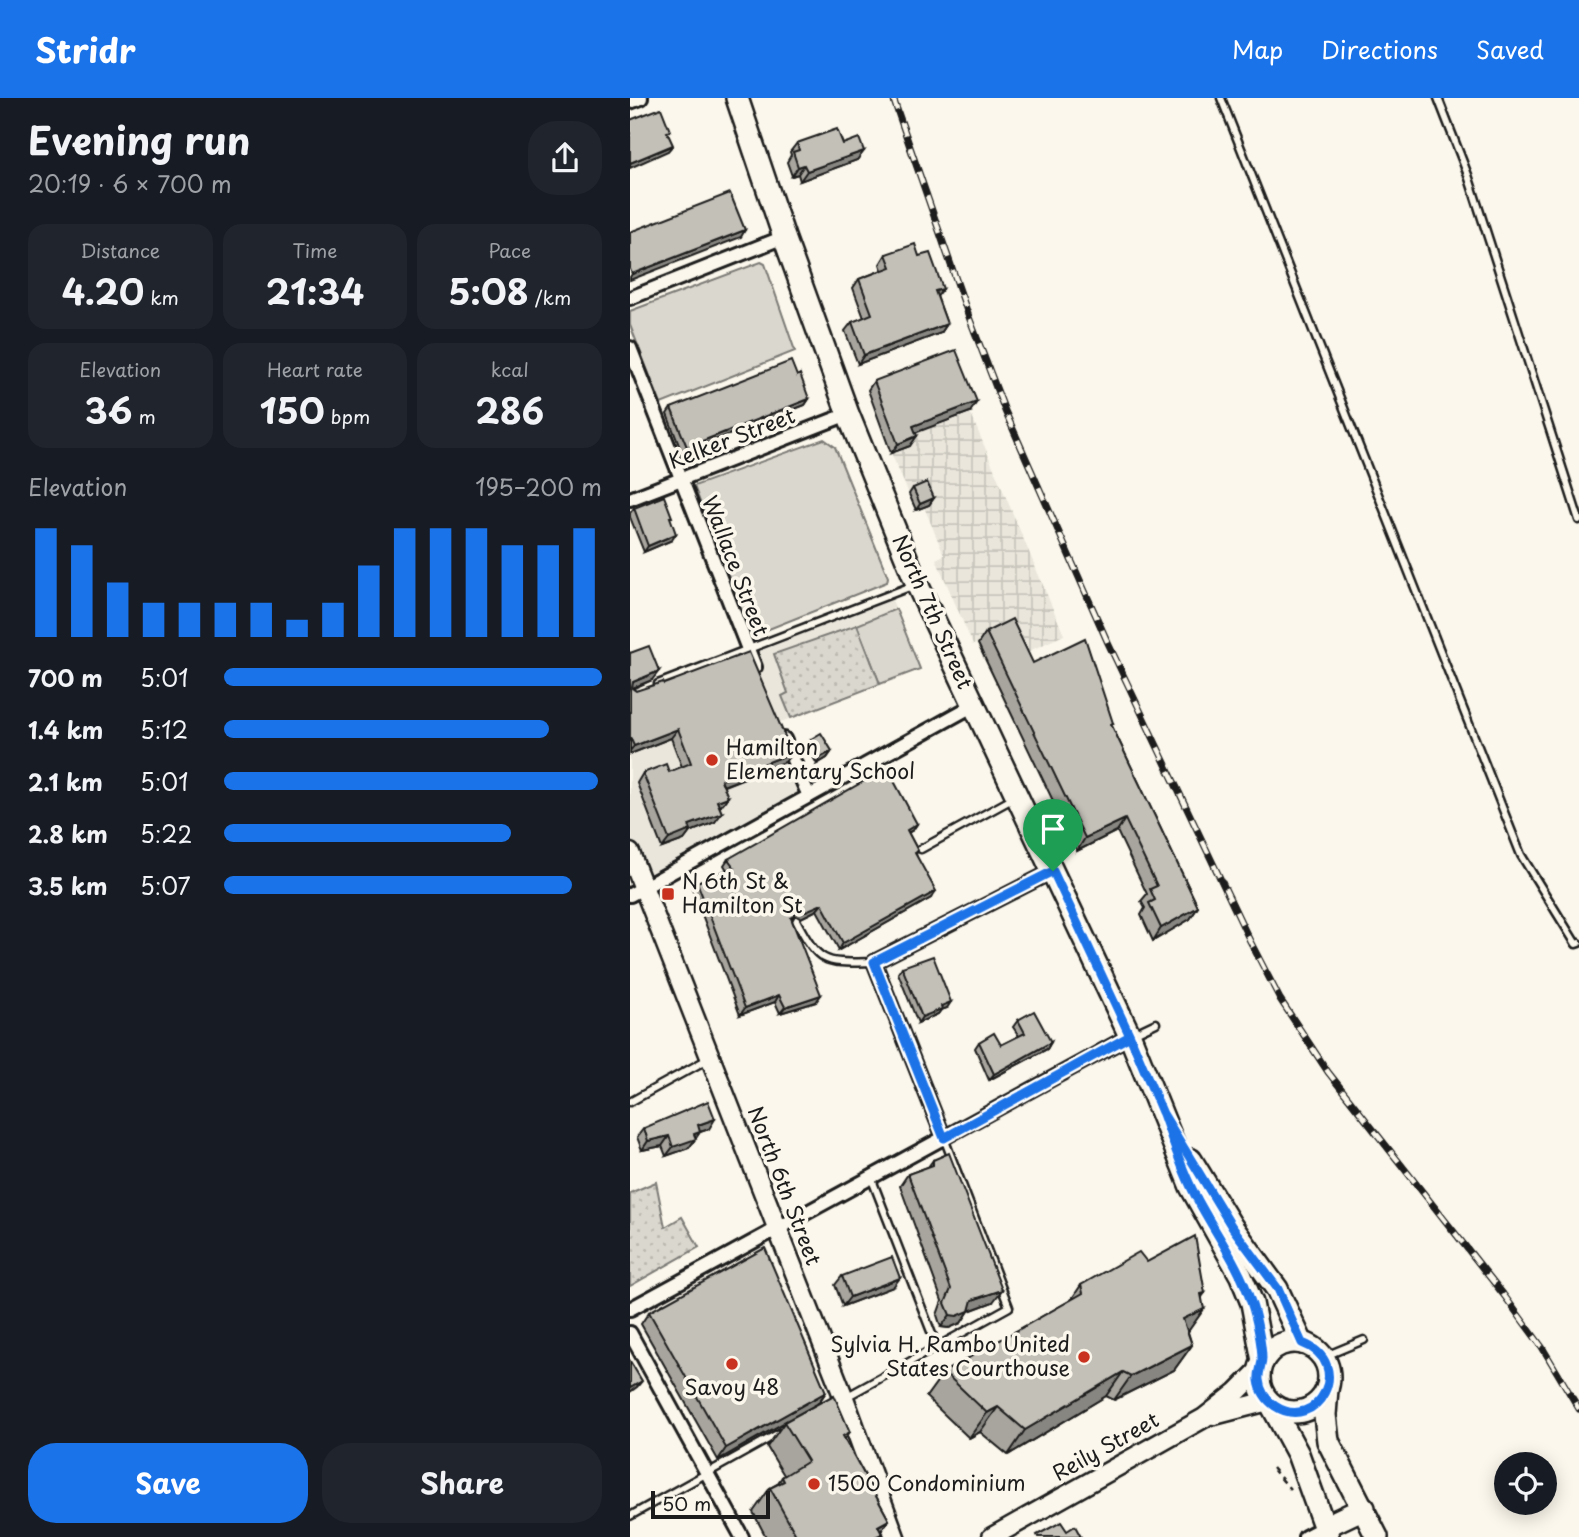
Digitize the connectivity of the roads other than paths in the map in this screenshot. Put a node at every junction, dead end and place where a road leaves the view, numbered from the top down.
1 (641, 98) edge
2 (737, 98) edge
3 (1221, 98) edge
4 (1438, 98) edge
5 (630, 102) edge
6 (784, 237) junction
7 (630, 298) edge
8 (630, 348) edge
9 (848, 414) junction
10 (681, 480) junction
11 (630, 499) edge
12 (1579, 520) edge
13 (918, 584) junction
14 (747, 649) junction
15 (757, 674) edge
16 (656, 685) edge
17 (974, 705) junction
18 (778, 723) edge
19 (809, 796) junction
20 (1017, 797) junction
21 (920, 849) edge
22 (630, 853) edge
23 (1053, 871) junction
24 (637, 891) edge
25 (796, 920) edge
26 (1579, 943) edge
27 (874, 962) junction
28 (1156, 1023) dead end
29 (1130, 1036) junction
30 (710, 1058) junction
31 (630, 1102) edge
32 (1162, 1112) junction
33 (944, 1138) junction
34 (871, 1177) junction
35 (776, 1229) junction
36 (630, 1309) edge
37 (630, 1334) edge
38 (1364, 1340) dead end
39 (1302, 1343) junction
40 (937, 1347) junction
41 (1323, 1357) junction
42 (1261, 1365) junction
43 (1327, 1389) junction
44 (839, 1401) junction
45 (1269, 1402) junction
46 (1205, 1418) junction
47 (790, 1428) edge
48 (707, 1473) junction
49 (1364, 1508) junction
50 (630, 1516) edge
51 (1326, 1532) edge
52 (742, 1537) edge
53 (895, 1537) edge
54 (992, 1537) edge
55 (1305, 1537) edge
56 (1377, 1537) edge

1 - 5 street
2 - 6 main road, North 7th Street
3 - 26 lane
4 - 12 lane
6 - 7 street
6 - 9 main road, North 7th Street
8 - 10 street, Wallace Street
9 - 10 street, Kelker Street
9 - 13 main road, North 7th Street
10 - 11 street, Kelker Street
10 - 14 street, Wallace Street
13 - 14 lane
13 - 17 main road, North 7th Street
14 - 15 street, Wallace Street
14 - 16 lane
17 - 19 street
17 - 20 main road, North 7th Street
18 - 19 street
19 - 24 street
20 - 21 lane
20 - 23 main road, North 7th Street
22 - 24 main road, North 6th Street
23 - 27 street
23 - 29 main road, North 7th Street
24 - 30 main road, North 6th Street
25 - 27 lane
27 - 33 street
28 - 29 lane
29 - 32 main road, North 7th Street
29 - 33 street
30 - 31 lane
30 - 35 main road, North 6th Street
32 - 39 main road, North 7th Street
32 - 42 main road, North 7th Street
33 - 34 street
33 - 40 lane
34 - 35 street
34 - 40 lane
35 - 36 street
35 - 44 main road, North 6th Street
37 - 48 street
38 - 41 lane
39 - 41 main road
39 - 42 main road
40 - 44 lane
41 - 43 main road
42 - 45 main road, North 7th Street
42 - 46 main road, Reily Street
43 - 45 main road
43 - 49 main road
44 - 53 main road, North 6th Street
45 - 46 main road, Reily Street
45 - 51 main road, North 7th Street
46 - 54 main road, Reily Street
47 - 48 lane
48 - 50 lane
48 - 52 street
49 - 51 main road
49 - 56 main road
51 - 55 street

